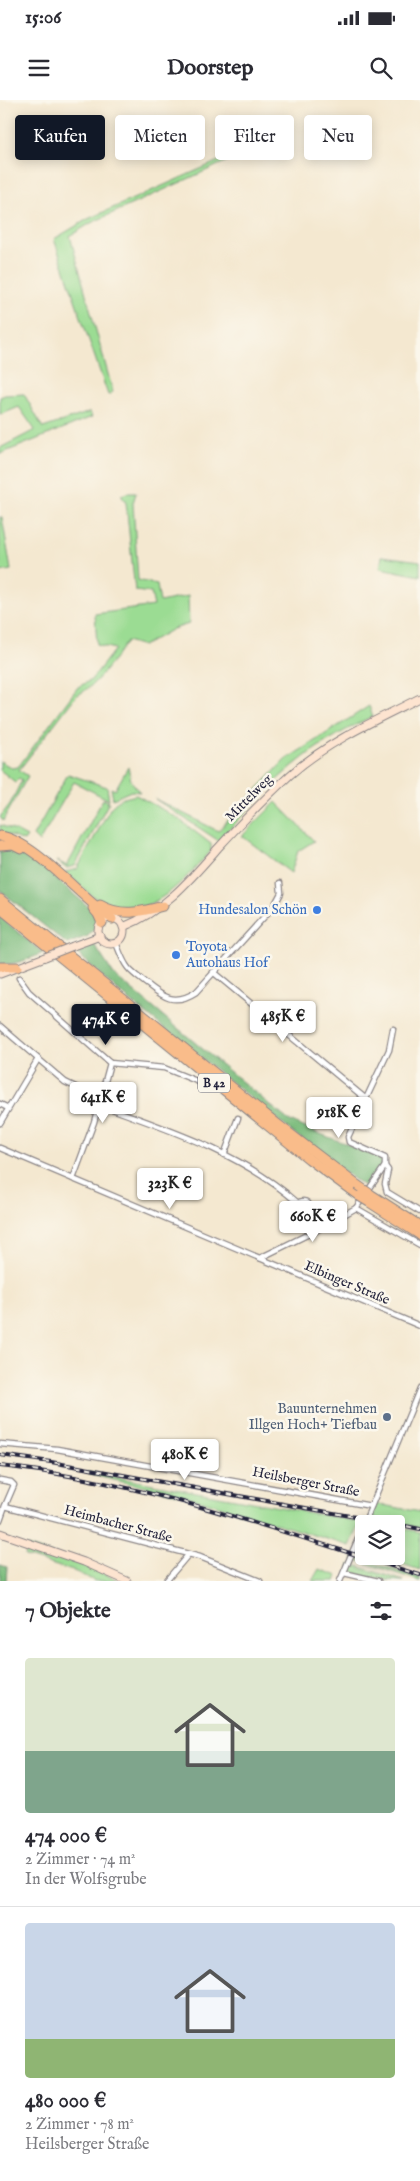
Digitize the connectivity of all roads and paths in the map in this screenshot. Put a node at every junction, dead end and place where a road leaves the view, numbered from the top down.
1 (420, 698) edge
2 (0, 836) edge
3 (0, 846) edge
4 (280, 884) dead end
5 (83, 895) junction
6 (2, 902) edge
7 (163, 906) junction
8 (112, 918) junction
9 (102, 923) junction
10 (123, 927) junction
11 (100, 936) junction
12 (116, 943) junction
13 (0, 966) edge
14 (17, 968) junction
15 (213, 972) junction
16 (0, 974) edge
17 (18, 978) dead end
18 (0, 1026) edge
19 (393, 1029) dead end
20 (38, 1059) junction
21 (110, 1062) junction
22 (204, 1084) dead end
23 (366, 1098) junction
24 (99, 1101) junction
25 (0, 1104) edge
26 (8, 1108) junction
27 (238, 1118) dead end
28 (0, 1123) edge
29 (0, 1148) edge
30 (224, 1155) junction
31 (385, 1166) junction
32 (73, 1179) junction
33 (369, 1198) junction
34 (298, 1203) dead end
35 (356, 1208) junction
36 (420, 1212) edge
37 (420, 1226) edge
38 (420, 1234) edge
39 (420, 1245) edge
40 (260, 1258) junction
41 (420, 1326) edge
42 (420, 1388) edge
43 (0, 1444) edge
44 (0, 1480) edge
45 (5, 1506) junction
46 (372, 1506) junction
47 (368, 1515) edge
48 (0, 1520) edge
49 (0, 1533) edge
50 (355, 1546) edge
51 (188, 1554) junction
52 (344, 1573) junction
53 (252, 1580) edge
54 (127, 1581) edge
55 (166, 1581) edge
56 (260, 1581) edge
57 (340, 1581) edge
58 (378, 1581) edge

1 - 7 main road, Mittelweg
2 - 5 highway
3 - 9 highway
4 - 15 street
5 - 7 highway
5 - 8 highway
6 - 33 highway, B 42, bridge
6 - 33 highway, B 42, bridge
7 - 10 main road, Mittelweg
8 - 9 main road
8 - 10 main road
9 - 11 main road
10 - 12 main road
11 - 12 main road
11 - 14 main road, bridge
12 - 15 street
13 - 14 highway
14 - 16 main road
15 - 23 street
17 - 21 street
18 - 20 street
19 - 23 street
20 - 24 street
20 - 26 street
21 - 22 street
21 - 24 street
23 - 31 street
24 - 30 street
24 - 32 street
25 - 26 street
26 - 28 street
27 - 30 street
29 - 32 street, Elbinger Straße
30 - 34 street
31 - 35 street
31 - 36 street
32 - 40 street, Elbinger Straße
33 - 37 highway, B 42
33 - 38 highway, B 42
35 - 39 street
35 - 40 street
40 - 41 street, Elbinger Straße
42 - 46 street
43 - 46 street, Heilsberger Straße
44 - 45 street
45 - 48 street
45 - 51 street, Heimbacher Straße
46 - 47 street
49 - 54 main road
50 - 52 street
51 - 53 street, Heimbacher Straße
51 - 55 street
52 - 57 street
52 - 58 street
53 - 56 street, Heimbacher Straße

